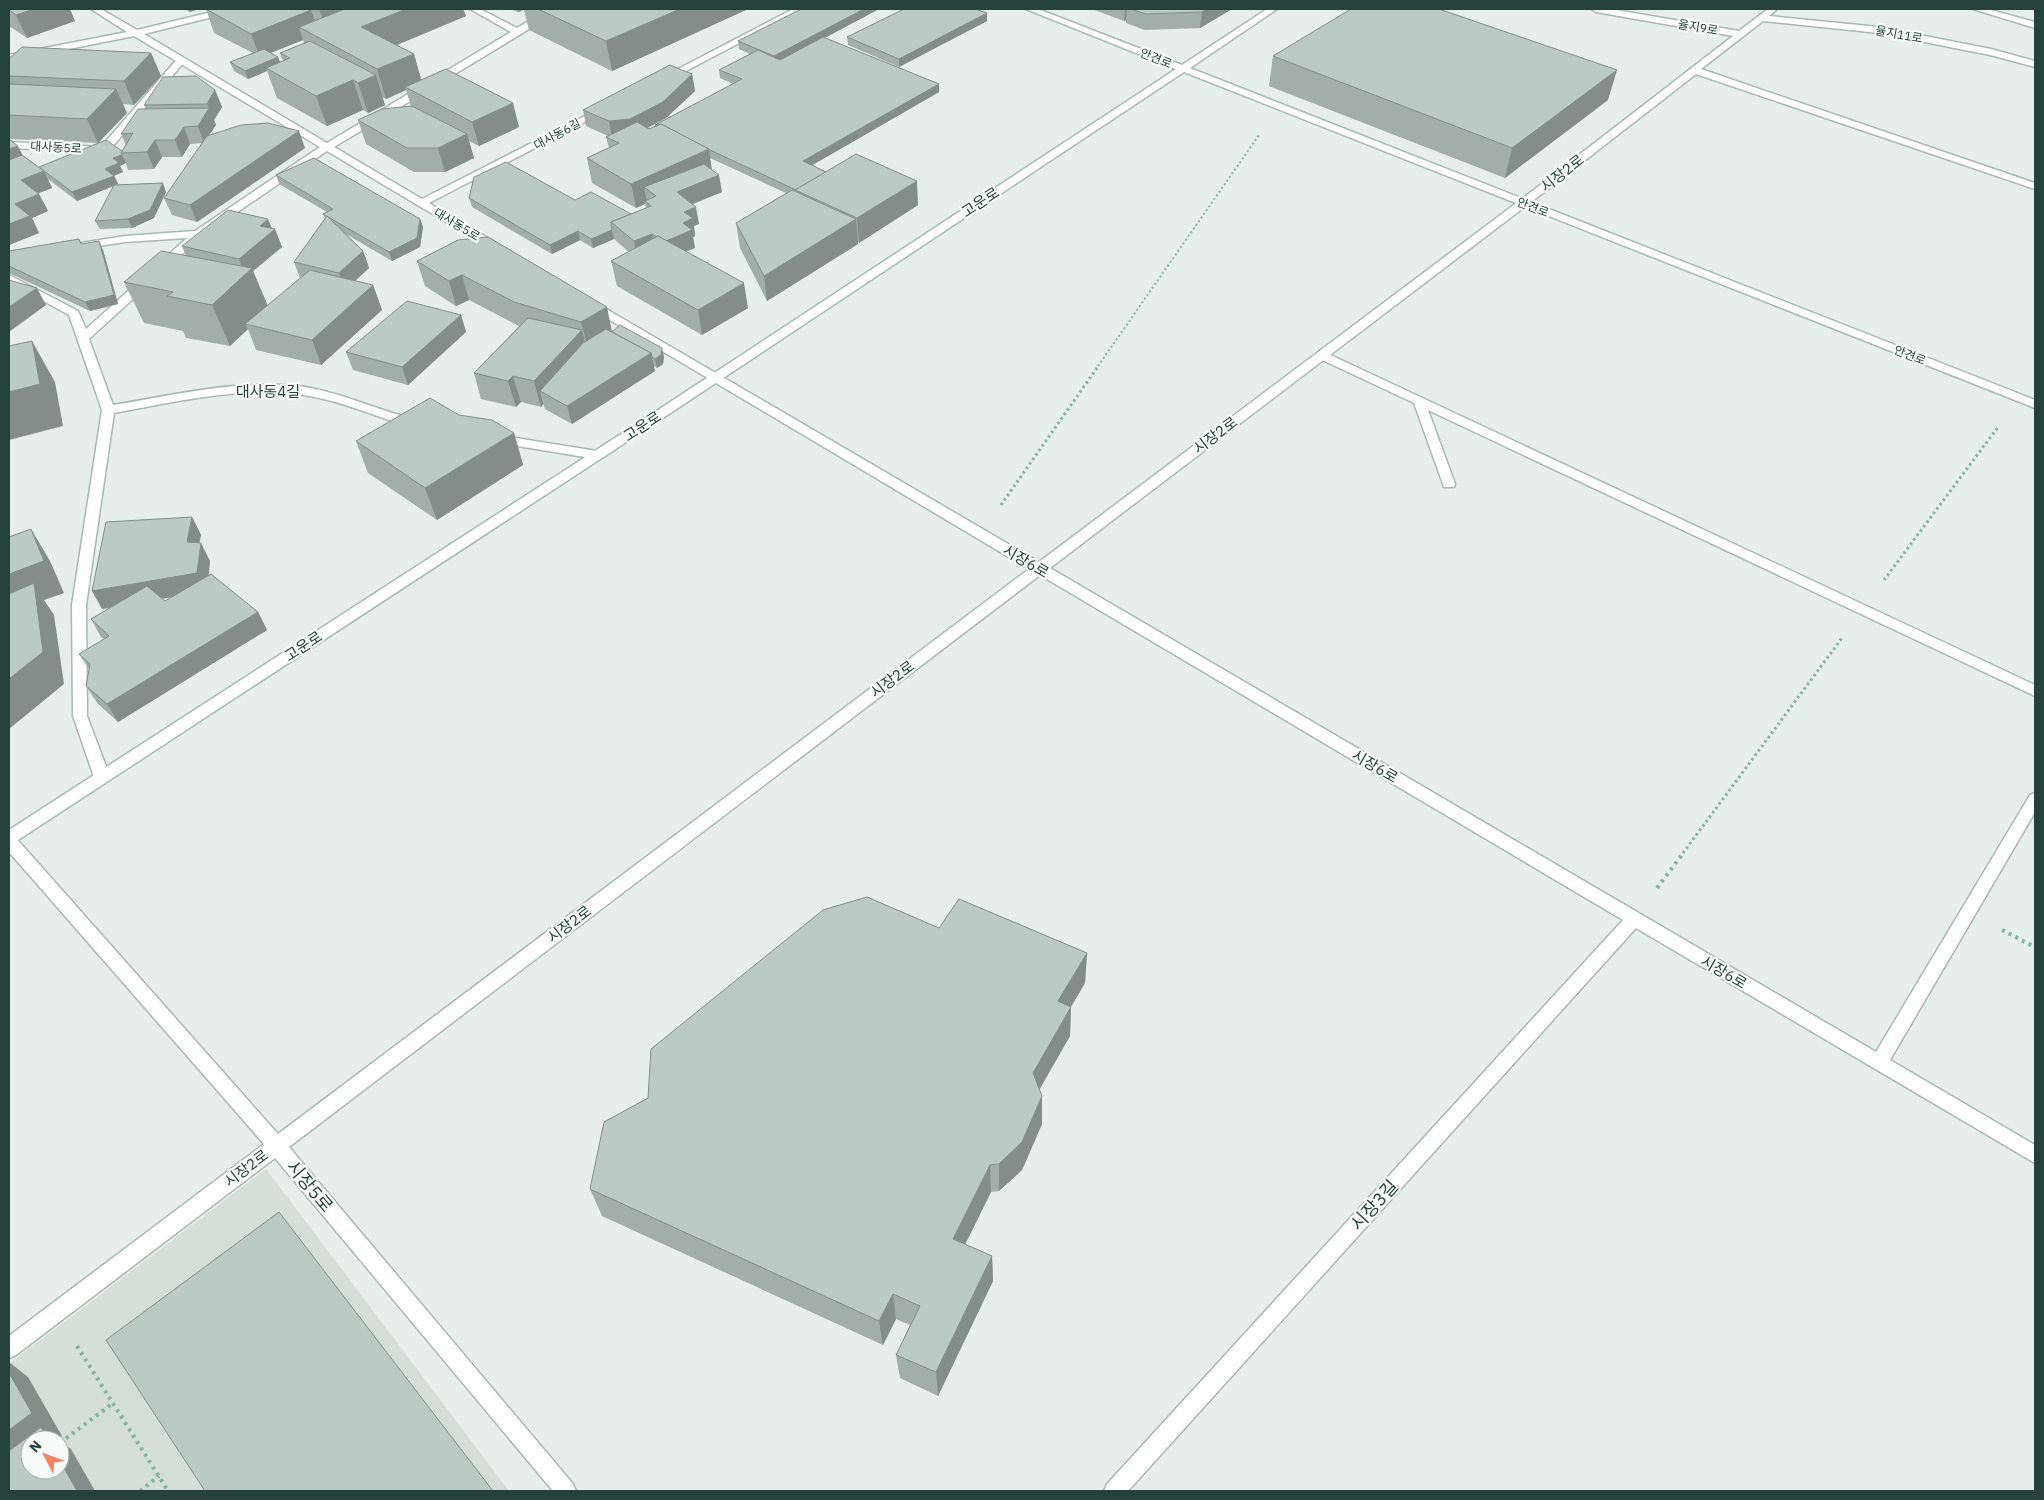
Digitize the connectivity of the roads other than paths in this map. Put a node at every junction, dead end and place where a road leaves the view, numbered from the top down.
1 (95, 9) edge
2 (234, 9) edge
3 (474, 9) edge
4 (555, 9) edge
5 (799, 9) edge
6 (1031, 9) edge
7 (1273, 9) edge
8 (1596, 9) edge
9 (1773, 9) edge
10 (1978, 9) edge
11 (1761, 18) junction
12 (2035, 25) edge
13 (518, 32) junction
14 (136, 33) junction
15 (1740, 34) junction
16 (9, 58) edge
17 (181, 60) junction
18 (2035, 64) edge
19 (1183, 69) junction
20 (1694, 70) junction
21 (654, 84) edge
22 (614, 104) edge
23 (9, 145) edge
24 (327, 147) junction
25 (2035, 186) edge
26 (1523, 203) junction
27 (422, 204) junction
28 (198, 234) junction
29 (67, 247) edge
30 (507, 254) edge
31 (9, 278) edge
32 (582, 298) edge
33 (84, 337) junction
34 (1322, 355) junction
35 (715, 378) junction
36 (1419, 401) junction
37 (2035, 404) edge
38 (108, 410) junction
39 (424, 426) edge
40 (481, 436) edge
41 (598, 455) junction
42 (1448, 484) dead end
43 (1039, 568) junction
44 (2035, 691) edge
45 (102, 777) junction
46 (2035, 799) edge
47 (9, 839) edge
48 (1634, 919) junction
49 (1879, 1063) junction
50 (276, 1145) junction
51 (2035, 1155) edge
52 (9, 1348) edge
53 (566, 1491) edge
54 (1114, 1491) edge

1 - 14 street, 대사동5로
2 - 14 street
3 - 13 street
4 - 13 street
5 - 21 street
6 - 19 street, 안견로
7 - 19 street, 고운로
8 - 15 street, 율지9로
9 - 11 street, 시장2로
10 - 12 street
11 - 15 street, 시장2로
11 - 18 street, 율지11로
13 - 24 street
14 - 16 street
14 - 17 street, 대사동5로
15 - 20 street, 시장2로
17 - 23 street, 대사동5로
17 - 24 street, 대사동5로
19 - 26 street, 안견로
19 - 35 street, 고운로
20 - 25 street
20 - 26 street, 시장2로
22 - 27 street, 대사동6길
24 - 27 street, 대사동5로
24 - 28 street
26 - 34 street, 시장2로
26 - 37 street, 안견로
27 - 30 street, 대사동5로
28 - 29 street
28 - 33 street
31 - 33 street
32 - 35 street
33 - 38 street
34 - 36 street
34 - 43 street, 시장2로
35 - 41 street, 고운로
35 - 43 street, 시장6로
36 - 42 street
36 - 44 street
38 - 39 street, 대사동4길
38 - 45 street
40 - 41 street
41 - 45 street, 고운로
43 - 48 street, 시장6로
43 - 50 street, 시장2로
45 - 47 street, 고운로
46 - 49 street
47 - 50 street, 시장5로
48 - 49 street, 시장6로
48 - 54 street, 시장3길
49 - 51 street, 시장6로
50 - 52 street, 시장2로
50 - 53 street, 시장5로

